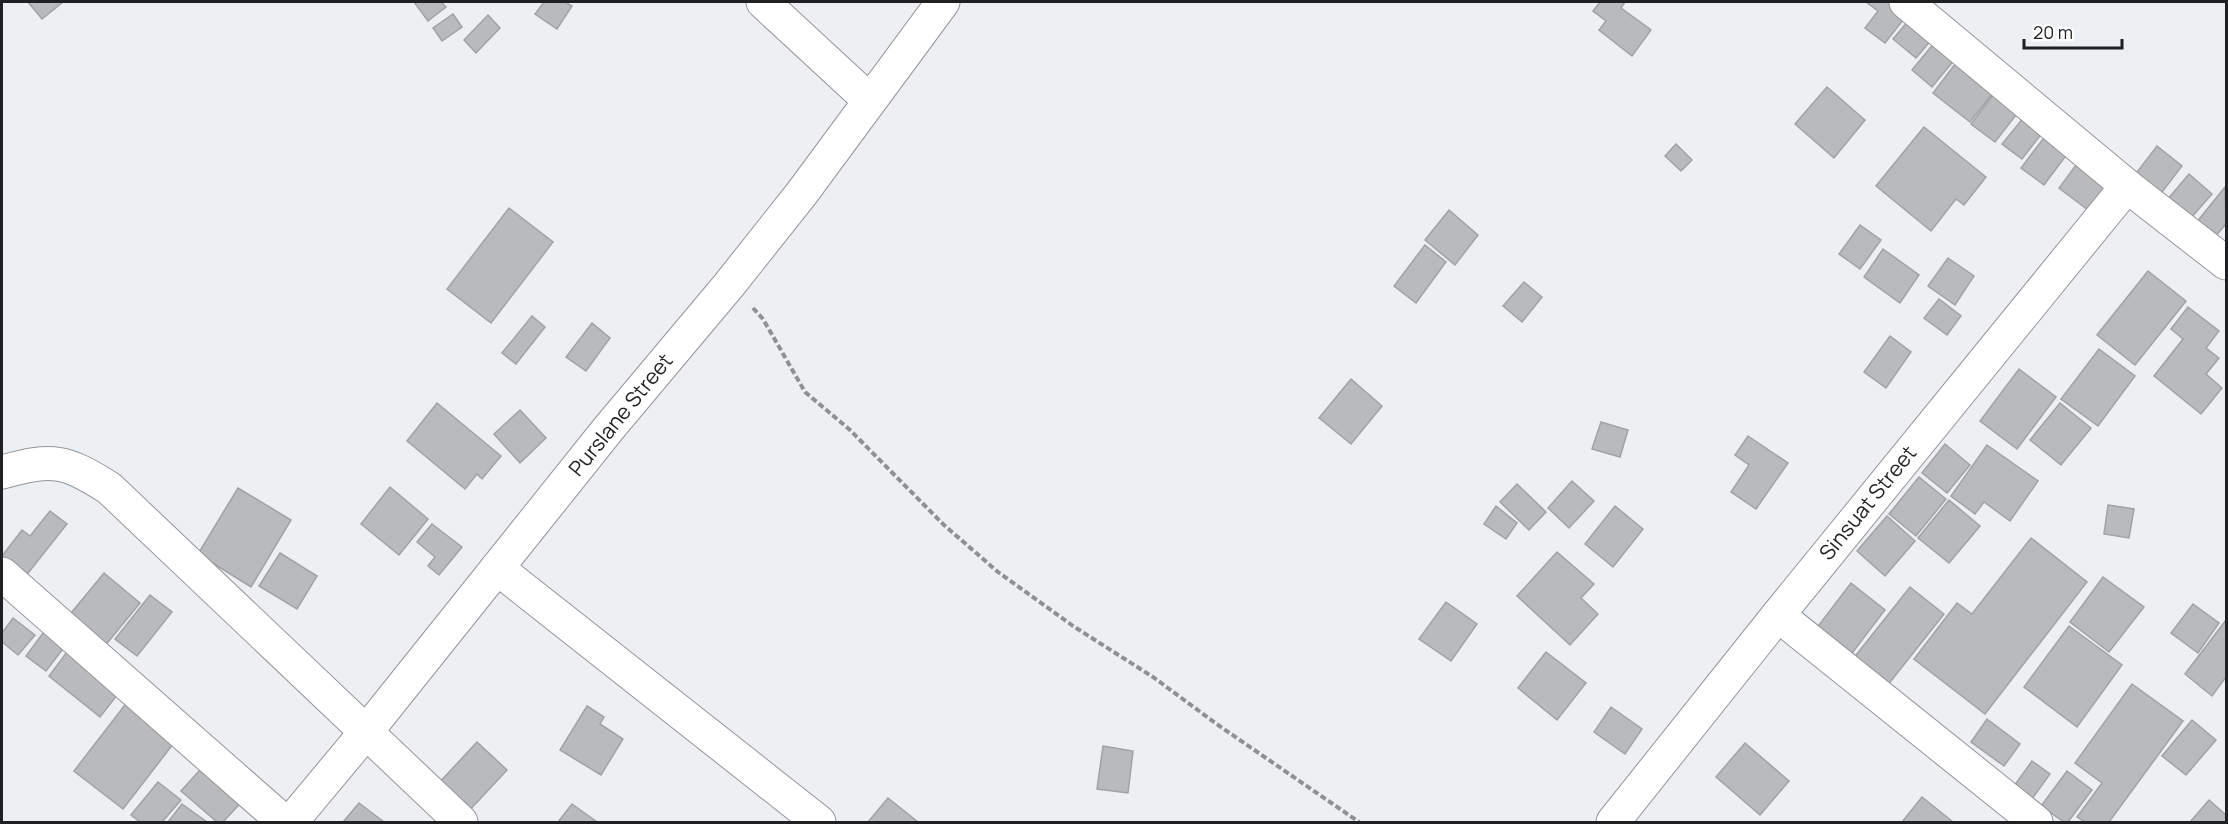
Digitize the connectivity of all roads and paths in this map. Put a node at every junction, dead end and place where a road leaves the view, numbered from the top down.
1 (763, 2) edge
2 (943, 2) edge
3 (1906, 2) edge
4 (869, 100) junction
5 (2127, 186) junction
6 (2226, 263) edge
7 (729, 285) junction
8 (2, 472) edge
9 (497, 568) junction
10 (2, 574) edge
11 (1778, 615) junction
12 (366, 732) junction
13 (284, 822) edge
14 (291, 822) edge
15 (460, 822) edge
16 (819, 822) edge
17 (1359, 822) edge
18 (1613, 822) edge
19 (2036, 822) edge

1 - 4 street
2 - 4 street, Purslane Street
3 - 5 street
4 - 7 street, Purslane Street
5 - 6 street
5 - 11 street, Sinsuat Street
7 - 9 street, Purslane Street
7 - 17 path
8 - 12 street
9 - 12 street, Purslane Street
9 - 16 street
10 - 13 street
11 - 18 street, Sinsuat Street
11 - 19 street
12 - 14 street, Purslane Street
12 - 15 street

